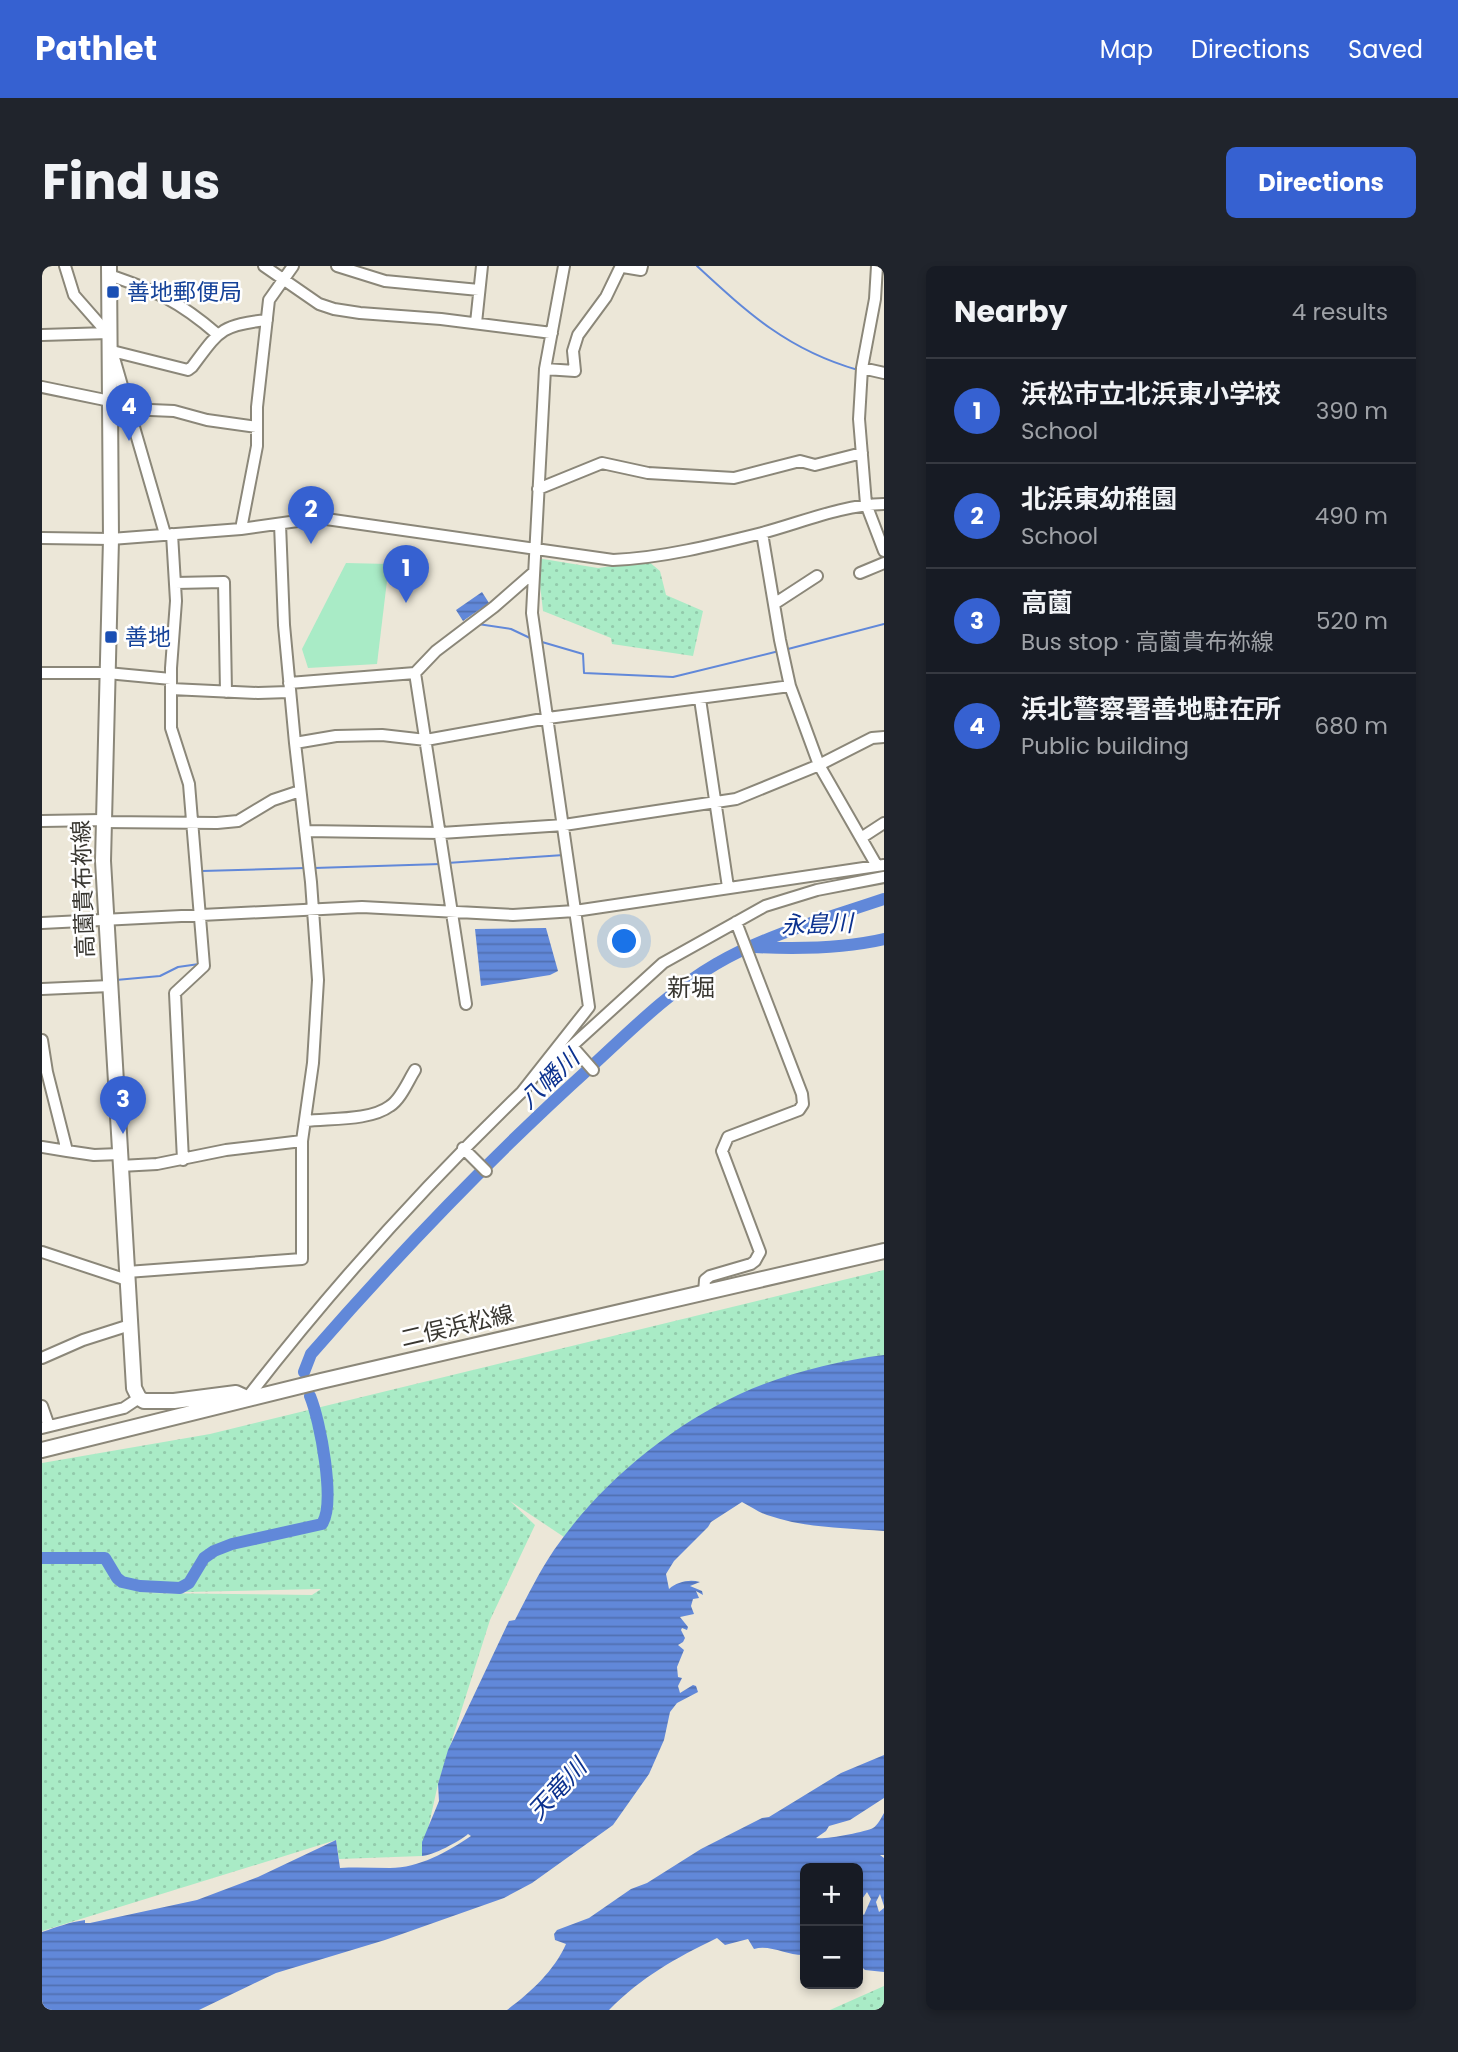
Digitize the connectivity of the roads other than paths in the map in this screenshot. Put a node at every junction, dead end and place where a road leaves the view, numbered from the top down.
1 (65, 266) edge
2 (264, 266) edge
3 (293, 266) edge
4 (337, 266) edge
5 (482, 266) edge
6 (564, 266) edge
7 (642, 266) edge
8 (877, 266) edge
9 (109, 271) edge
10 (283, 280) junction
11 (480, 290) junction
12 (879, 299) edge
13 (267, 320) junction
14 (477, 323) junction
15 (109, 333) junction
16 (552, 333) junction
17 (217, 334) junction
18 (42, 335) edge
19 (112, 351) junction
20 (862, 368) junction
21 (545, 369) junction
22 (884, 373) edge
23 (42, 387) edge
24 (110, 401) junction
25 (127, 410) junction
26 (257, 427) junction
27 (862, 453) junction
28 (538, 489) junction
29 (884, 504) edge
30 (866, 505) junction
31 (280, 524) junction
32 (241, 529) junction
33 (762, 533) junction
34 (168, 534) junction
35 (42, 538) edge
36 (111, 539) junction
37 (534, 551) junction
38 (884, 551) edge
39 (884, 563) edge
40 (534, 572) junction
41 (860, 573) dead end
42 (817, 576) dead end
43 (175, 583) junction
44 (774, 604) junction
45 (42, 673) edge
46 (415, 673) junction
47 (107, 674) junction
48 (171, 684) junction
49 (790, 686) junction
50 (289, 687) junction
51 (226, 688) junction
52 (700, 699) junction
53 (548, 718) junction
54 (884, 737) edge
55 (426, 740) junction
56 (295, 743) junction
57 (818, 765) junction
58 (300, 791) junction
59 (715, 802) junction
60 (42, 821) edge
61 (102, 821) junction
62 (884, 823) edge
63 (193, 824) junction
64 (564, 825) junction
65 (305, 831) junction
66 (441, 833) junction
67 (861, 838) junction
68 (880, 865) edge
69 (884, 877) edge
70 (727, 887) junction
71 (313, 911) junction
72 (575, 911) junction
73 (452, 913) junction
74 (201, 916) junction
75 (106, 919) junction
76 (736, 922) junction
77 (42, 923) edge
78 (110, 986) junction
79 (42, 989) edge
80 (466, 1004) dead end
81 (42, 1040) edge
82 (572, 1046) junction
83 (42, 1047) edge
84 (415, 1070) dead end
85 (593, 1070) dead end
86 (521, 1093) junction
87 (305, 1121) junction
88 (302, 1141) junction
89 (42, 1147) edge
90 (463, 1149) junction
91 (68, 1151) junction
92 (120, 1160) junction
93 (183, 1160) junction
94 (486, 1171) dead end
95 (884, 1251) edge
96 (42, 1252) edge
97 (127, 1276) junction
98 (704, 1293) junction
99 (130, 1325) junction
100 (42, 1358) edge
101 (139, 1398) junction
102 (247, 1398) junction
103 (42, 1406) edge
104 (45, 1427) edge
105 (42, 1450) edge

1 - 15 street
2 - 10 street
3 - 10 street
4 - 11 street
5 - 11 street
6 - 16 street
7 - 21 street
8 - 12 street
9 - 15 main road, 高薗貴布祢線
9 - 17 street
10 - 13 street
10 - 14 street
11 - 14 street
12 - 20 street
13 - 17 street
13 - 26 street
14 - 16 street
15 - 18 street
15 - 19 street
15 - 24 main road, 高薗貴布祢線
16 - 21 street
17 - 19 street
19 - 25 street
20 - 22 street
20 - 27 street
21 - 28 street
23 - 24 street
24 - 36 main road, 高薗貴布祢線
25 - 26 street
25 - 34 street
26 - 32 street
27 - 28 street
27 - 30 street
28 - 37 street
29 - 30 street
30 - 33 street
30 - 38 street
31 - 32 street
31 - 37 street
31 - 50 street
32 - 34 street
33 - 37 street
33 - 44 street
34 - 36 street
34 - 43 street
35 - 36 street
36 - 47 main road, 高薗貴布祢線
37 - 40 street
39 - 41 street
40 - 46 street
40 - 53 street
42 - 44 street
43 - 48 street
43 - 51 street
44 - 49 street
45 - 47 street
46 - 50 street
46 - 55 street
47 - 48 street
47 - 61 main road, 高薗貴布祢線
48 - 51 street
48 - 63 street
49 - 52 street
49 - 57 street
50 - 51 street
50 - 56 street
52 - 53 street
52 - 59 street
53 - 55 street
53 - 64 street
54 - 57 street
55 - 56 street
55 - 66 street
56 - 58 street
57 - 59 street
57 - 67 street
58 - 63 street
58 - 65 street
59 - 64 street
59 - 70 street
60 - 61 street
61 - 63 street
61 - 75 main road, 高薗貴布祢線
62 - 67 street
63 - 74 street
64 - 66 street
64 - 72 street
65 - 66 street
65 - 71 street
66 - 73 street
67 - 68 street
68 - 70 street
69 - 76 street
70 - 72 street
71 - 73 street
71 - 74 street
71 - 87 street
72 - 73 street
72 - 86 street
73 - 80 street
74 - 75 street
74 - 93 street
75 - 77 street
75 - 78 main road, 高薗貴布祢線
76 - 82 street
76 - 98 street
78 - 79 street
78 - 92 main road, 高薗貴布祢線
81 - 83 street
82 - 85 street
82 - 86 street
83 - 91 street
84 - 87 street
86 - 90 street
87 - 88 street
88 - 93 street
88 - 97 street
89 - 91 street
90 - 94 street
90 - 102 street
91 - 92 street
92 - 93 street
92 - 97 main road, 高薗貴布祢線
95 - 98 main road, 二俣浜松線
96 - 97 street
97 - 99 main road, 高薗貴布祢線
98 - 102 main road, 二俣浜松線
99 - 100 street
99 - 101 main road, 高薗貴布祢線
101 - 102 main road
101 - 104 street
102 - 105 main road, 二俣浜松線
103 - 104 street

